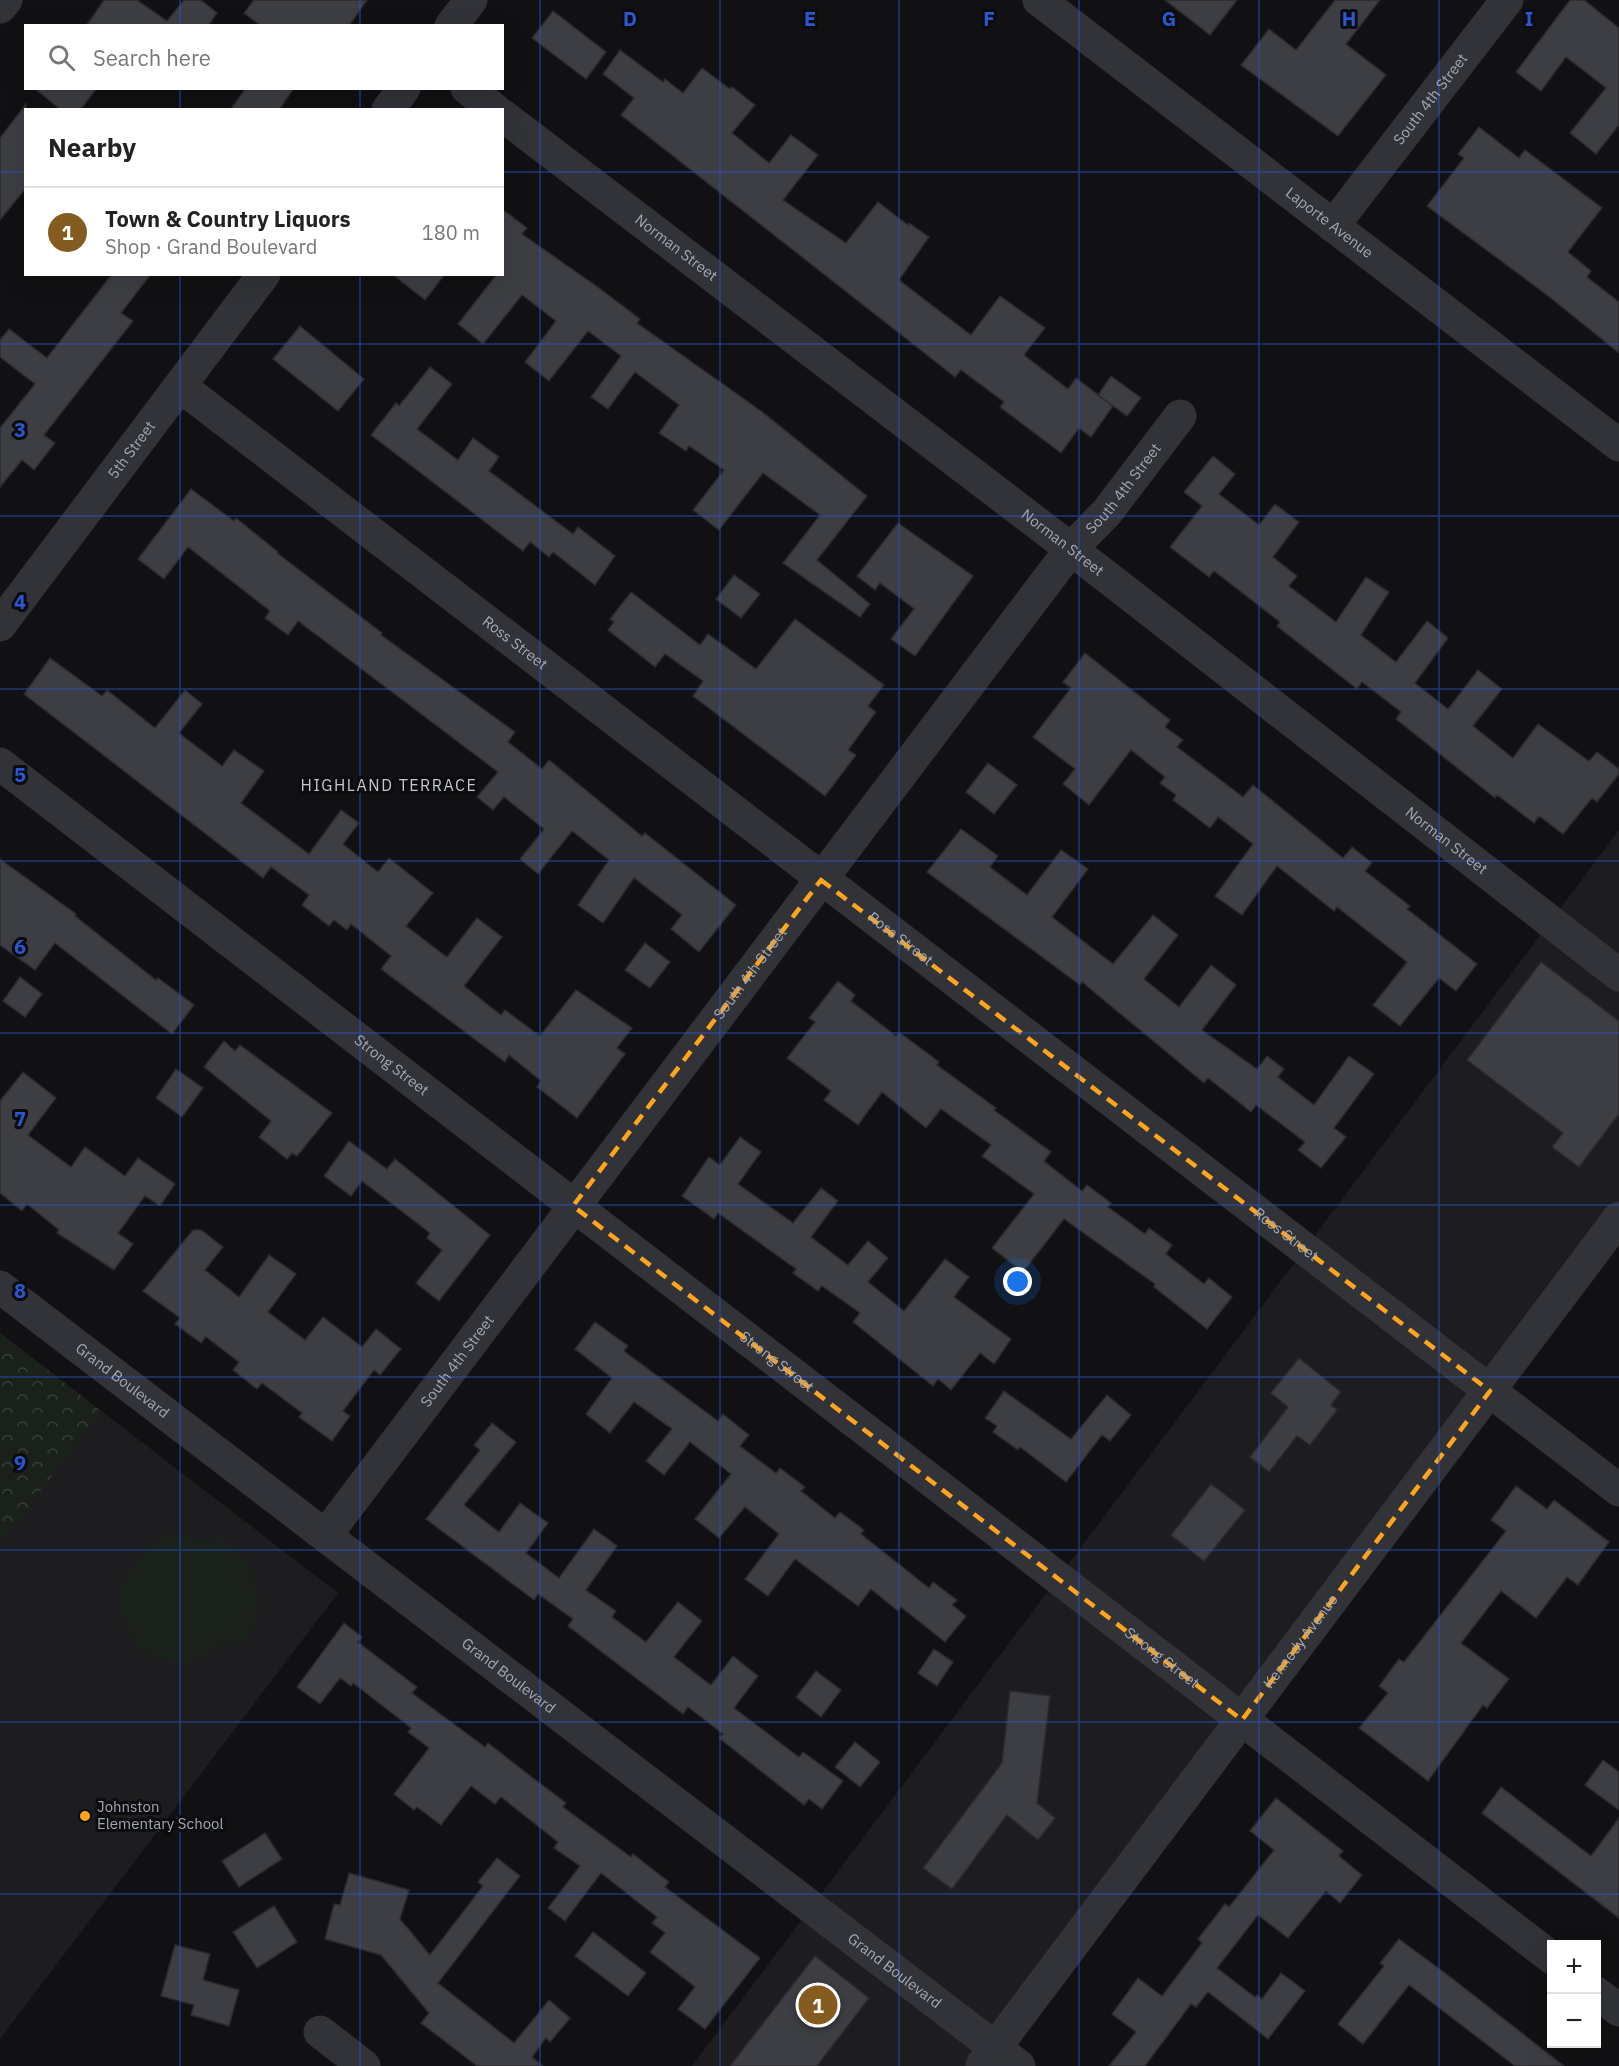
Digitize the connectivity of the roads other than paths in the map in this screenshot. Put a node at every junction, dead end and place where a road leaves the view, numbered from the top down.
1 (6, 0) edge
2 (471, 0) edge
3 (1039, 0) edge
4 (1507, 0) edge
5 (0, 7) edge
6 (453, 24) edge
7 (403, 90) edge
8 (470, 90) edge
9 (389, 108) edge
10 (492, 108) edge
11 (504, 117) edge
12 (1333, 226) junction
13 (263, 276) edge
14 (180, 387) junction
15 (1180, 416) dead end
16 (1619, 445) edge
17 (1071, 549) junction
18 (0, 625) edge
19 (0, 764) edge
20 (821, 880) junction
21 (1619, 975) edge
22 (573, 1206) junction
23 (1619, 1218) edge
24 (0, 1287) edge
25 (1490, 1391) junction
26 (1619, 1490) edge
27 (326, 1535) junction
28 (1242, 1720) junction
29 (1547, 1955) edge
30 (1599, 1994) edge
31 (1619, 2010) edge
32 (320, 2032) dead end
33 (998, 2060) edge
34 (364, 2066) edge

1 - 5 street
2 - 6 street
3 - 12 street, Laporte Avenue
4 - 12 street, South 4th Street
7 - 9 street
8 - 10 street
11 - 17 street, Norman Street
12 - 16 street, Laporte Avenue
13 - 14 street, 5th Street
14 - 18 street, 5th Street
14 - 20 street, Ross Street
15 - 17 street, South 4th Street
17 - 20 street, South 4th Street
17 - 21 street, Norman Street
19 - 22 street, Strong Street
20 - 22 street, South 4th Street
20 - 25 street, Ross Street
22 - 27 street, South 4th Street
22 - 28 street, Strong Street
23 - 25 street, Kennedy Avenue
24 - 27 street, Grand Boulevard
25 - 26 street, Ross Street
25 - 28 street, Kennedy Avenue
27 - 33 street, Grand Boulevard
28 - 29 street, Strong Street
28 - 33 street, Kennedy Avenue
30 - 31 street
32 - 34 street

